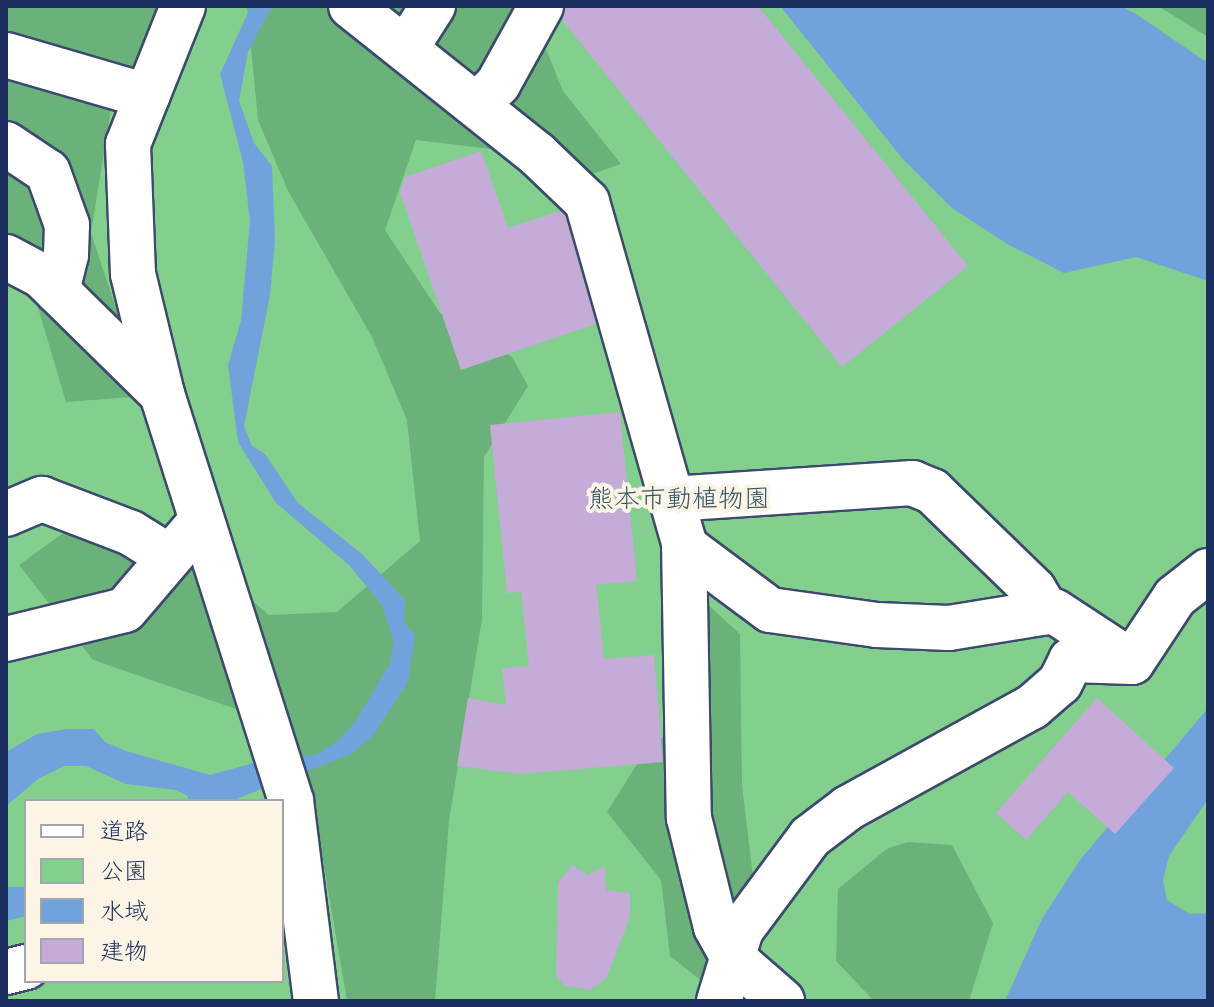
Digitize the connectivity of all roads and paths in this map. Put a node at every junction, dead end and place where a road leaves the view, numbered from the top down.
1 (183, 6) edge
2 (351, 6) edge
3 (433, 6) edge
4 (541, 6) edge
5 (406, 48) junction
6 (6, 55) edge
7 (147, 96) junction
8 (477, 105) junction
9 (6, 144) edge
10 (6, 257) edge
11 (57, 291) junction
12 (162, 394) junction
13 (671, 499) junction
14 (6, 514) edge
15 (201, 521) junction
16 (684, 546) junction
17 (168, 556) junction
18 (1208, 571) edge
19 (1047, 612) junction
20 (6, 639) edge
21 (1132, 662) junction
22 (295, 927) edge
23 (734, 959) junction
24 (316, 1001) edge
25 (719, 1001) edge
26 (782, 1001) edge

1 - 7 lane
2 - 5 lane
3 - 5 lane
4 - 8 lane
5 - 8 lane
6 - 7 lane
7 - 12 lane
8 - 13 lane
9 - 11 lane
10 - 11 lane
11 - 12 lane
12 - 15 lane
13 - 16 lane
13 - 19 lane
14 - 17 lane
15 - 17 lane
15 - 22 lane
16 - 19 lane
16 - 23 lane
17 - 20 lane
18 - 21 lane
19 - 21 lane
21 - 23 lane
22 - 24 lane
23 - 25 lane
23 - 26 lane

